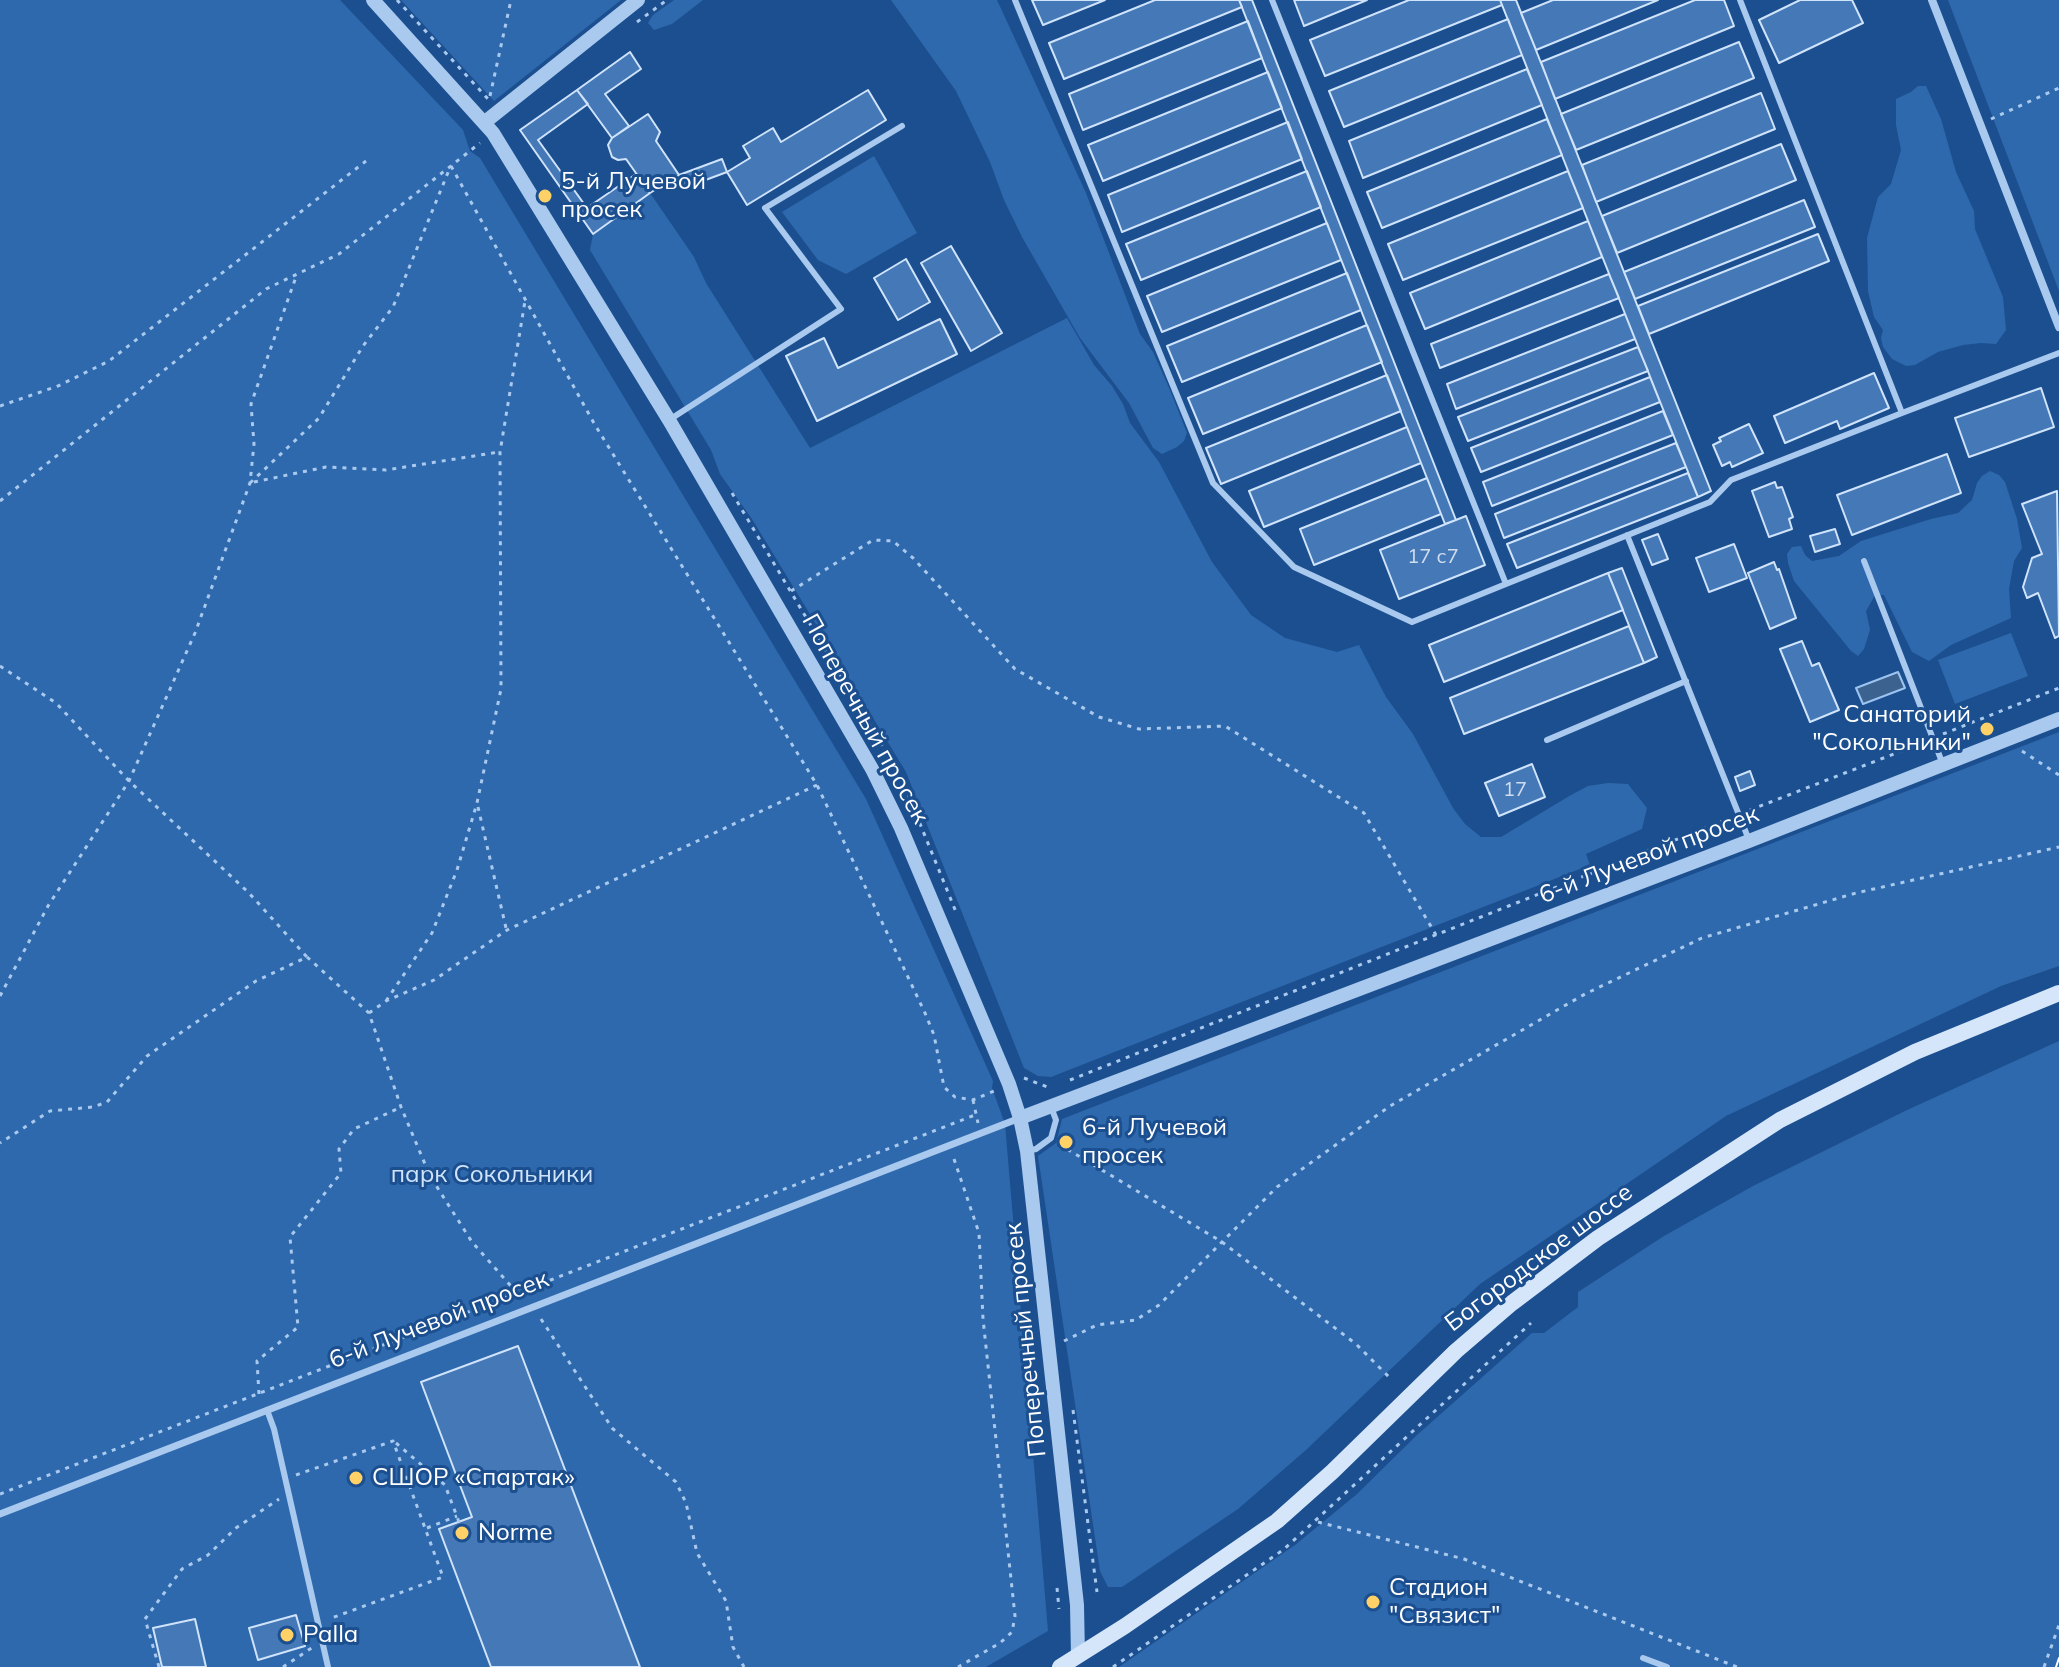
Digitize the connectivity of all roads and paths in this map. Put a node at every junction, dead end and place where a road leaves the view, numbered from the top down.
1 (373, 0) edge
2 (397, 0) edge
3 (511, 0) edge
4 (638, 0) edge
5 (1015, 0) edge
6 (1272, 0) edge
7 (1740, 0) edge
8 (1932, 0) edge
9 (2059, 88) edge
10 (485, 122) junction
11 (1980, 123) junction
12 (902, 126) dead end
13 (482, 142) dead end
14 (366, 161) dead end
15 (451, 166) junction
16 (297, 274) junction
17 (525, 301) junction
18 (2059, 327) edge
19 (2059, 353) edge
20 (0, 406) edge
21 (1902, 413) junction
22 (669, 420) junction
23 (500, 452) junction
24 (250, 483) junction
25 (0, 501) edge
26 (1627, 535) junction
27 (1864, 561) dead end
28 (1506, 584) junction
29 (791, 591) dead end
30 (0, 666) edge
31 (1686, 681) junction
32 (2059, 688) edge
33 (2059, 719) edge
34 (1933, 738) junction
35 (1547, 740) dead end
36 (2006, 741) junction
37 (1943, 766) junction
38 (2059, 775) edge
39 (129, 781) junction
40 (817, 785) junction
41 (477, 803) junction
42 (1739, 815) junction
43 (1749, 841) junction
44 (2059, 847) edge
45 (507, 930) junction
46 (1436, 935) junction
47 (307, 957) junction
48 (2059, 993) edge
49 (0, 996) edge
50 (386, 1001) junction
51 (369, 1013) junction
52 (1022, 1077) dead end
53 (1065, 1082) dead end
54 (1050, 1088) dead end
55 (998, 1089) dead end
56 (973, 1100) junction
57 (401, 1107) junction
58 (1051, 1107) junction
59 (1020, 1118) junction
60 (0, 1143) edge
61 (949, 1146) junction
62 (1027, 1151) junction
63 (1052, 1153) dead end
64 (1222, 1242) junction
65 (519, 1294) junction
66 (533, 1307) junction
67 (1531, 1323) dead end
68 (1064, 1341) dead end
69 (1390, 1378) dead end
70 (259, 1394) junction
71 (1073, 1403) dead end
72 (267, 1410) junction
73 (393, 1441) junction
74 (285, 1478) junction
75 (289, 1493) junction
76 (0, 1494) edge
77 (0, 1514) edge
78 (457, 1516) junction
79 (459, 1522) dead end
80 (1316, 1522) junction
81 (425, 1528) junction
82 (1097, 1592) dead end
83 (318, 1623) junction
84 (2059, 1625) edge
85 (322, 1642) junction
86 (1643, 1658) dead end
87 (1078, 1662) edge
88 (159, 1667) edge
89 (283, 1667) edge
90 (328, 1667) edge
91 (744, 1667) edge
92 (958, 1667) edge
93 (1060, 1667) edge
94 (1113, 1667) edge
95 (1667, 1667) edge
96 (1737, 1667) edge
97 (2044, 1667) edge

1 - 10 street, Поперечный просек
2 - 3 path
4 - 10 street
5 - 28 lane
6 - 28 lane
7 - 21 lane
8 - 11 street
9 - 11 path
10 - 22 street, Поперечный просек
11 - 18 street
12 - 22 lane
13 - 15 path
14 - 20 path
15 - 16 path
15 - 17 path
15 - 24 path
16 - 24 path
16 - 25 path
17 - 23 path
17 - 40 path
19 - 21 lane
21 - 26 lane
22 - 59 street, Поперечный просек
23 - 24 path
23 - 41 path
24 - 39 path
26 - 28 lane
26 - 31 lane
27 - 34 lane
29 - 46 path
30 - 39 path
31 - 35 lane
31 - 42 lane
32 - 34 path
33 - 36 street, 6-й Лучевой просек
34 - 37 lane
34 - 42 path
36 - 37 street, 6-й Лучевой просек
36 - 38 path
37 - 43 street, 6-й Лучевой просек
39 - 47 path
39 - 49 path
40 - 45 path
40 - 56 path
41 - 45 path
41 - 50 path
42 - 43 lane
42 - 46 path
43 - 58 street, 6-й Лучевой просек
44 - 64 path
45 - 50 path
46 - 53 path
47 - 51 path
47 - 60 path
48 - 87 main road, Богородское шоссе
50 - 51 path
51 - 57 path
52 - 54 path
55 - 56 path
56 - 65 path
57 - 65 path
57 - 70 path
58 - 59 street, 6-й Лучевой просек
58 - 62 lane
59 - 61 street, 6-й Лучевой просек
59 - 62 street, Поперечный просек
61 - 66 street, 6-й Лучевой просек
61 - 92 path
62 - 87 street, Поперечный просек
63 - 64 path
64 - 68 path
64 - 69 path
65 - 70 path
66 - 72 street, 6-й Лучевой просек
66 - 91 path
67 - 80 path
70 - 76 path
71 - 82 path
72 - 74 lane
72 - 77 street, 6-й Лучевой просек
73 - 74 path
73 - 78 path
73 - 81 path
74 - 75 lane
75 - 83 lane
75 - 88 path
78 - 79 path
78 - 81 path
80 - 94 path
80 - 96 path
81 - 83 path
83 - 85 lane
84 - 97 path
85 - 89 path
85 - 90 lane
86 - 95 lane
87 - 93 main road, Богородское шоссе

